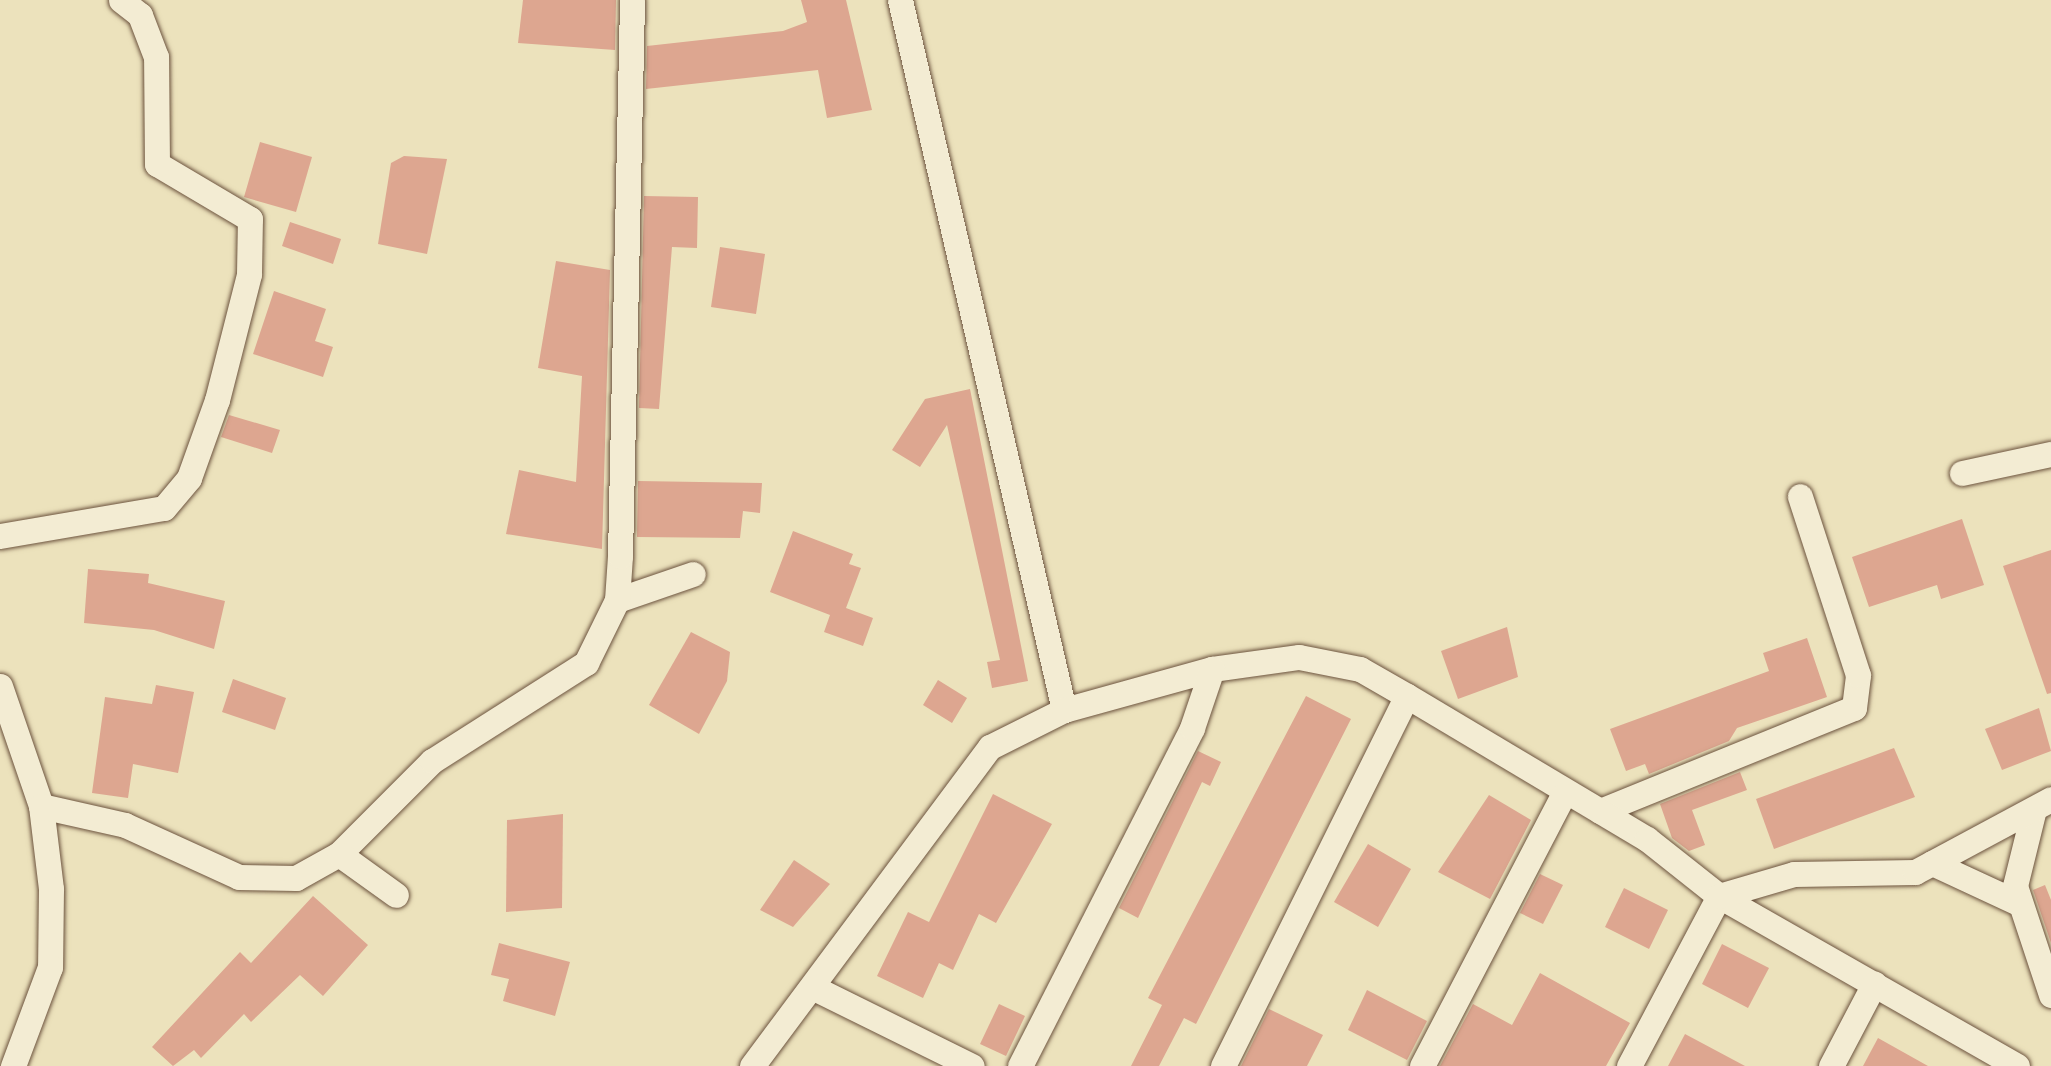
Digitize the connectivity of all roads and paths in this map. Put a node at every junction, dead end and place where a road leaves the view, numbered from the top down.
1 (120, 0) edge
2 (632, 0) edge
3 (900, 0) edge
4 (2051, 454) edge
5 (1962, 473) dead end
6 (1800, 496) dead end
7 (0, 536) edge
8 (693, 574) dead end
9 (617, 600) junction
10 (1212, 669) junction
11 (0, 686) edge
12 (1407, 696) junction
13 (1064, 710) junction
14 (1563, 794) junction
15 (2042, 804) edge
16 (42, 806) junction
17 (1600, 811) junction
18 (339, 854) junction
19 (1932, 863) junction
20 (396, 895) dead end
21 (1718, 896) junction
22 (2016, 902) junction
23 (1874, 984) junction
24 (812, 987) junction
25 (2051, 995) edge
26 (13, 1066) edge
27 (752, 1066) edge
28 (972, 1066) edge
29 (1020, 1066) edge
30 (1223, 1066) edge
31 (1422, 1066) edge
32 (1628, 1066) edge
33 (1831, 1066) edge
34 (2016, 1066) edge

1 - 7 street
2 - 9 street
3 - 13 street
4 - 5 street
6 - 17 street
8 - 9 street
9 - 18 street
10 - 12 street
10 - 13 street
10 - 29 street
11 - 16 street
12 - 14 street
12 - 30 street
13 - 24 street
14 - 17 street
14 - 31 street
15 - 19 street
15 - 22 street
16 - 18 street
16 - 26 street
17 - 21 street
18 - 20 street
19 - 21 street
19 - 22 street
21 - 23 street
21 - 32 street
22 - 25 street
23 - 33 street
23 - 34 street
24 - 27 street
24 - 28 street

